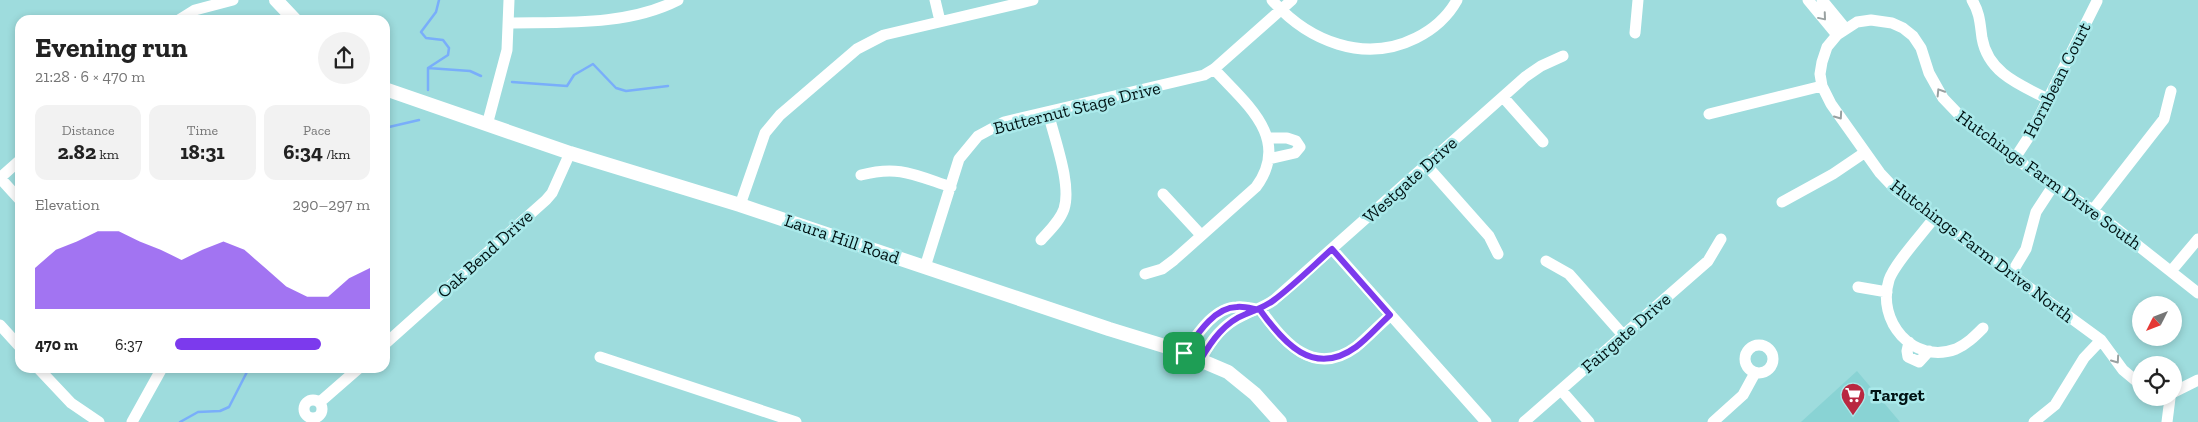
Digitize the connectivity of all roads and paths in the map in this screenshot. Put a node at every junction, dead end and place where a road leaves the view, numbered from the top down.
1 (233, 0) edge
2 (276, 0) edge
3 (510, 0) edge
4 (678, 0) edge
5 (934, 0) edge
6 (1033, 0) edge
7 (1272, 0) edge
8 (1292, 0) edge
9 (1457, 0) edge
10 (1638, 0) edge
11 (1808, 0) edge
12 (1822, 0) edge
13 (1972, 0) edge
14 (2097, 1) dead end
15 (1281, 10) junction
16 (187, 15) edge
17 (290, 15) edge
18 (940, 20) junction
19 (509, 23) junction
20 (1841, 31) junction
21 (1635, 33) dead end
22 (1563, 56) dead end
23 (1214, 69) junction
24 (1822, 86) junction
25 (390, 91) edge
26 (2171, 91) dead end
27 (1503, 97) junction
28 (2048, 99) junction
29 (1048, 112) junction
30 (1709, 114) dead end
31 (487, 125) junction
32 (1268, 138) junction
33 (1543, 142) dead end
34 (570, 153) junction
35 (1864, 153) junction
36 (2015, 158) junction
37 (1269, 159) junction
38 (15, 164) edge
39 (1426, 165) junction
40 (861, 175) dead end
41 (0, 178) edge
42 (2053, 186) junction
43 (951, 187) junction
44 (15, 194) edge
45 (1163, 194) dead end
46 (1782, 202) dead end
47 (740, 205) junction
48 (2094, 210) junction
49 (1934, 218) junction
50 (1201, 235) junction
51 (1721, 239) dead end
52 (2198, 239) edge
53 (1041, 240) dead end
54 (1332, 249) junction
55 (1498, 254) dead end
56 (1546, 261) dead end
57 (925, 267) junction
58 (2172, 270) junction
59 (1145, 274) dead end
60 (2011, 274) junction
61 (1858, 287) dead end
62 (1887, 292) junction
63 (2198, 293) edge
64 (1260, 310) junction
65 (1390, 315) junction
66 (0, 325) edge
67 (1983, 328) dead end
68 (1623, 335) junction
69 (390, 340) edge
70 (2101, 340) junction
71 (15, 342) edge
72 (1184, 353) junction
73 (600, 357) dead end
74 (1201, 359) junction
75 (43, 373) edge
76 (159, 373) edge
77 (352, 373) edge
78 (1755, 373) dead end
79 (2132, 378) edge
80 (2198, 380) edge
81 (2182, 388) edge
82 (1561, 390) junction
83 (320, 402) dead end
84 (2169, 406) edge
85 (1278, 421) edge
86 (99, 422) edge
87 (132, 422) edge
88 (796, 422) edge
89 (1486, 422) edge
90 (1524, 422) edge
91 (1589, 422) edge
92 (1713, 422) edge
93 (2034, 422) edge
94 (2166, 422) edge

1 - 16 street
2 - 17 main road
3 - 19 street
4 - 19 street
5 - 18 street
6 - 18 street
7 - 15 street
8 - 15 street, Butternut Stage Drive
9 - 15 street
10 - 21 street
11 -> 20 street
12 - 20 street
13 - 28 street
14 - 28 street, Hornbean Court
15 - 23 street, Butternut Stage Drive
18 - 47 street
19 - 31 street
20 - 24 street, Hutchings Farm Drive North
36 -> 20 street, Hutchings Farm Drive South
22 - 27 street, Westgate Drive
23 - 29 street, Butternut Stage Drive
23 - 32 street
24 - 30 street
24 -> 35 street, Hutchings Farm Drive North
25 - 31 main road, Laura Hill Road
26 - 48 street
27 - 33 street
27 - 39 street, Westgate Drive
28 - 36 street, Hornbean Court
29 - 43 street, Butternut Stage Drive
29 - 53 street
31 - 34 main road, Laura Hill Road
32 - 37 street
32 - 37 street
34 - 47 main road, Laura Hill Road
34 - 69 street, Oak Bend Drive
35 - 46 street
35 - 49 street, Hutchings Farm Drive North
36 - 42 street, Hutchings Farm Drive South
37 - 50 street
38 - 41 street
39 - 54 street, Westgate Drive
39 - 55 street
40 - 43 street
41 - 44 street
42 - 48 street, Hutchings Farm Drive South
42 - 60 street
43 - 57 street, Butternut Stage Drive
45 - 50 street
47 - 57 main road, Laura Hill Road
48 - 58 street, Hutchings Farm Drive South
49 - 60 street, Hutchings Farm Drive North
49 - 62 street
50 - 59 street
51 - 68 street, Fairgate Drive
52 - 58 street
54 - 64 street, Westgate Drive
54 - 65 street
56 - 68 street
57 - 72 main road, Laura Hill Road
58 - 63 street, Hutchings Farm Drive South
60 - 70 street, Hutchings Farm Drive North
61 - 62 street
62 - 67 street
64 - 65 street
64 - 72 street
64 - 74 street, Westgate Drive
65 - 89 street
66 - 71 street
68 - 82 street, Fairgate Drive
70 -> 79 street, Hutchings Farm Drive North
70 - 93 street
72 - 74 main road, Laura Hill Road
73 - 88 street
74 - 85 main road, Laura Hill Road
75 - 86 street
76 - 87 street
77 - 83 street
78 - 92 street
80 - 81 street
82 - 90 street, Fairgate Drive
82 - 91 street
84 - 94 street

